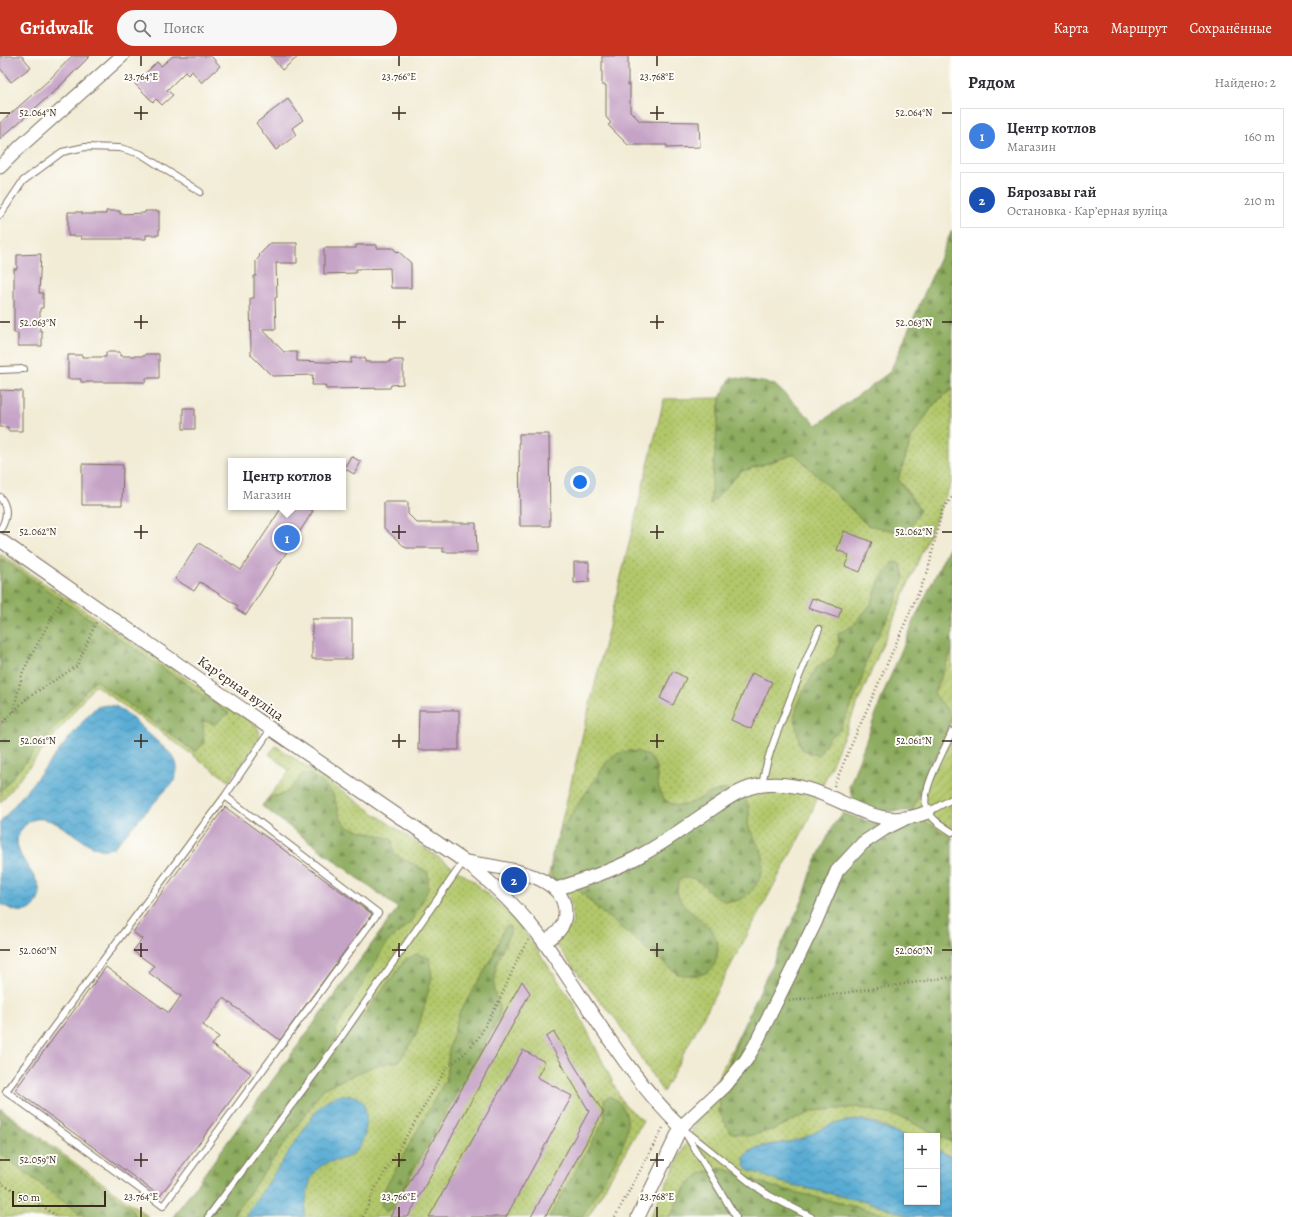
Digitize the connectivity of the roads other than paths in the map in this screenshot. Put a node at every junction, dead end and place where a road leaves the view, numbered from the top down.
1 (122, 56) edge
2 (0, 167) edge
3 (200, 192) dead end
4 (0, 215) edge
5 (24, 369) dead end
6 (0, 370) edge
7 (0, 497) edge
8 (0, 530) edge
9 (0, 540) edge
10 (819, 629) dead end
11 (271, 729) junction
12 (952, 732) edge
13 (762, 785) junction
14 (225, 796) junction
15 (952, 799) edge
16 (928, 812) junction
17 (904, 819) junction
18 (952, 832) edge
19 (464, 861) junction
20 (556, 889) junction
21 (544, 942) junction
22 (681, 1127) junction
23 (208, 1217) edge
24 (638, 1217) edge
25 (736, 1217) edge
26 (811, 1217) edge

1 - 2 street
3 - 4 lane
5 - 6 lane
7 - 8 lane
9 - 11 street, Карʼерная вуліца
10 - 13 lane
11 - 14 lane
11 - 19 street, Карʼерная вуліца
12 - 16 lane
13 - 17 street
13 - 20 street
14 - 14 lane
15 - 16 lane
16 - 17 street
16 - 18 lane
17 - 22 street
19 - 20 street, Карʼерная вуліца
19 - 21 street, Карʼерная вуліца
19 - 23 lane
20 - 21 street
21 - 22 street, Карʼерная вуліца
22 - 24 street
22 - 25 lane
22 - 26 lane

